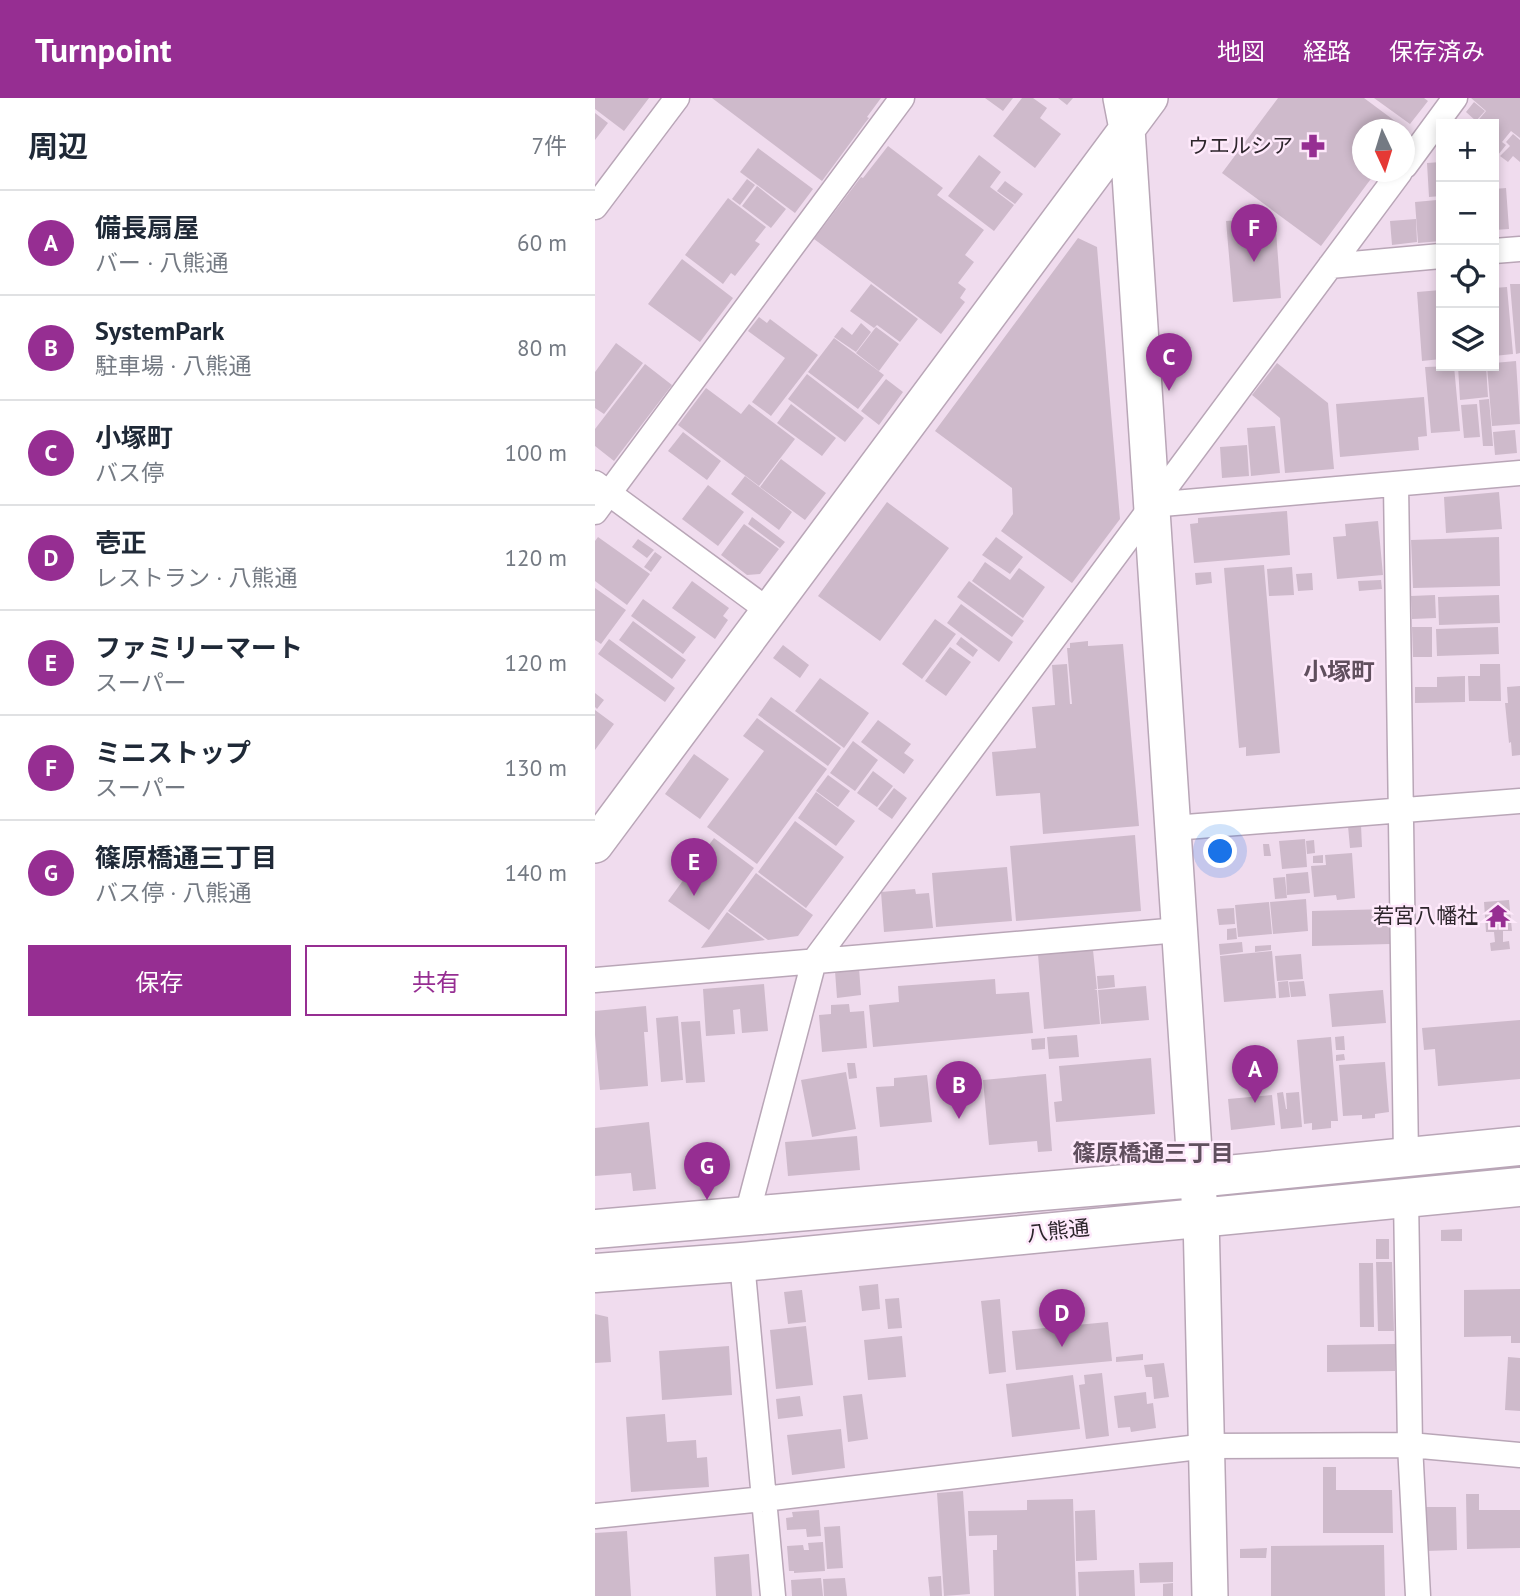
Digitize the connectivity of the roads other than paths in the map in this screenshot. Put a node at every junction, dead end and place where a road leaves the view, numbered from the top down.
1 (677, 98) edge
2 (902, 98) edge
3 (1150, 98) edge
4 (1455, 98) edge
5 (1124, 113) edge
6 (1415, 152) edge
7 (1393, 182) edge
8 (595, 207) edge
9 (1520, 249) edge
10 (1499, 251) edge
11 (1436, 256) edge
12 (1330, 266) junction
13 (1520, 473) edge
14 (1396, 484) junction
15 (600, 496) edge
16 (1151, 505) junction
17 (769, 611) junction
18 (1520, 801) edge
19 (1401, 811) junction
20 (1173, 828) junction
21 (595, 845) edge
22 (1179, 930) junction
23 (814, 961) junction
24 (595, 980) edge
25 (1520, 1146) edge
26 (1406, 1157) junction
27 (1196, 1178) junction
28 (1520, 1187) edge
29 (1406, 1197) junction
30 (747, 1215) junction
31 (1201, 1217) junction
32 (595, 1229) edge
33 (742, 1262) junction
34 (595, 1273) edge
35 (1410, 1445) junction
36 (1207, 1446) junction
37 (1520, 1455) edge
38 (764, 1499) junction
39 (595, 1516) edge
40 (773, 1596) edge
41 (1210, 1596) edge
42 (1417, 1596) edge

1 - 8 street
2 - 15 street
3 - 5 street
4 - 6 street
5 - 16 street
5 - 17 street
7 - 12 street
9 - 10 street
11 - 12 street
12 - 16 street
13 - 14 street
14 - 16 street
14 - 19 street
15 - 17 street
16 - 20 street
16 - 23 street
17 - 21 street
18 - 19 street
19 - 20 street
19 - 26 street
20 - 22 street
22 - 23 street
22 - 27 street
23 - 24 street
23 - 30 street
25 - 26 main road, 八熊通
26 - 27 main road, 八熊通
27 - 30 main road, 八熊通
27 - 31 street
28 - 29 main road, 八熊通
29 - 31 main road, 八熊通
29 - 35 street
30 - 32 main road, 八熊通
31 - 33 main road, 八熊通
31 - 36 street
33 - 34 main road, 八熊通
33 - 38 street
35 - 36 street
35 - 37 street
35 - 42 street
36 - 38 street
36 - 41 street
38 - 39 street
38 - 40 street

